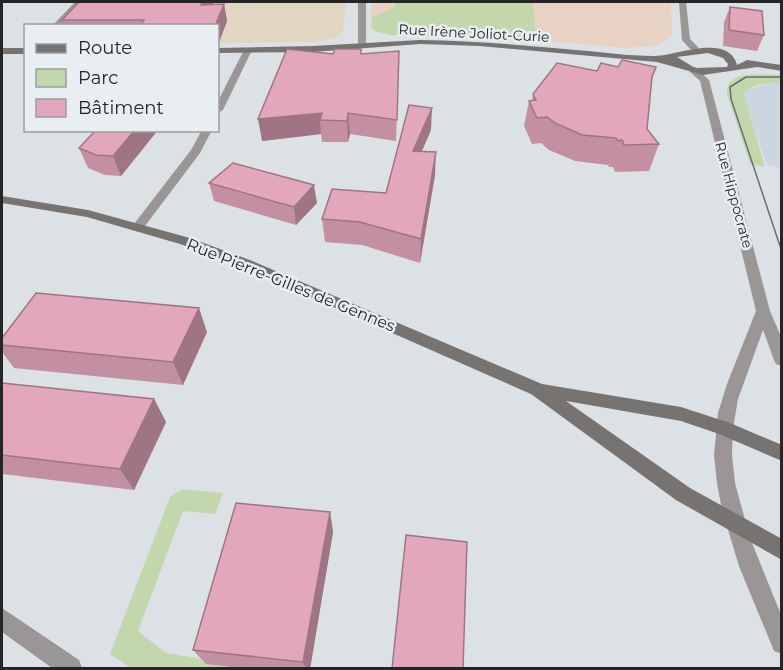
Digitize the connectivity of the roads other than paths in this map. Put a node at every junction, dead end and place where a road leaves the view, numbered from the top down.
1 (79, 2) edge
2 (362, 2) edge
3 (682, 2) edge
4 (58, 24) edge
5 (362, 45) junction
6 (695, 49) junction
7 (248, 50) junction
8 (2, 51) edge
9 (24, 51) edge
10 (219, 51) edge
11 (676, 56) junction
12 (727, 57) junction
13 (657, 59) junction
14 (682, 65) junction
15 (755, 65) junction
16 (782, 68) edge
17 (692, 69) junction
18 (730, 69) junction
19 (716, 72) junction
20 (704, 80) junction
21 (219, 108) edge
22 (206, 132) edge
23 (2, 200) edge
24 (138, 227) junction
25 (764, 310) junction
26 (782, 360) edge
27 (537, 389) junction
28 (724, 428) junction
29 (782, 453) edge
30 (734, 524) junction
31 (782, 550) edge
32 (2, 619) edge
33 (782, 643) edge
34 (71, 669) edge

1 - 4 street
2 - 5 street
3 - 6 street
5 - 7 street, Rue Irène Joliot-Curie
5 - 13 street, Rue Irène Joliot-Curie
6 - 11 street, Rue Irène Joliot-Curie
6 - 12 street
7 - 10 street, Rue Irène Joliot-Curie
7 - 21 street
8 - 9 street
11 - 13 street, Rue Irène Joliot-Curie
11 - 14 street
12 - 15 street
12 - 18 street
13 - 14 street, Rue Irène Joliot-Curie
14 - 17 street, Rue Irène Joliot-Curie
15 - 16 street
15 - 18 street, Rue Irène Joliot-Curie
17 - 19 street, Rue Irène Joliot-Curie
17 - 20 street
18 - 19 street, Rue Irène Joliot-Curie
19 - 20 street
20 - 25 street, Rue Hippocrate
22 - 24 street
23 - 24 street, Rue Pierre-Gilles de Gennes
24 - 27 street, Rue Pierre-Gilles de Gennes
25 - 26 street, Rue Hippocrate
25 - 28 street
27 - 28 street, Rue Pierre-Gilles de Gennes
27 - 30 street, Rue Pierre-Gilles de Gennes
28 - 29 street, Rue Pierre-Gilles de Gennes
28 - 30 street
30 - 31 street, Rue Pierre-Gilles de Gennes
30 - 33 street
32 - 34 street

